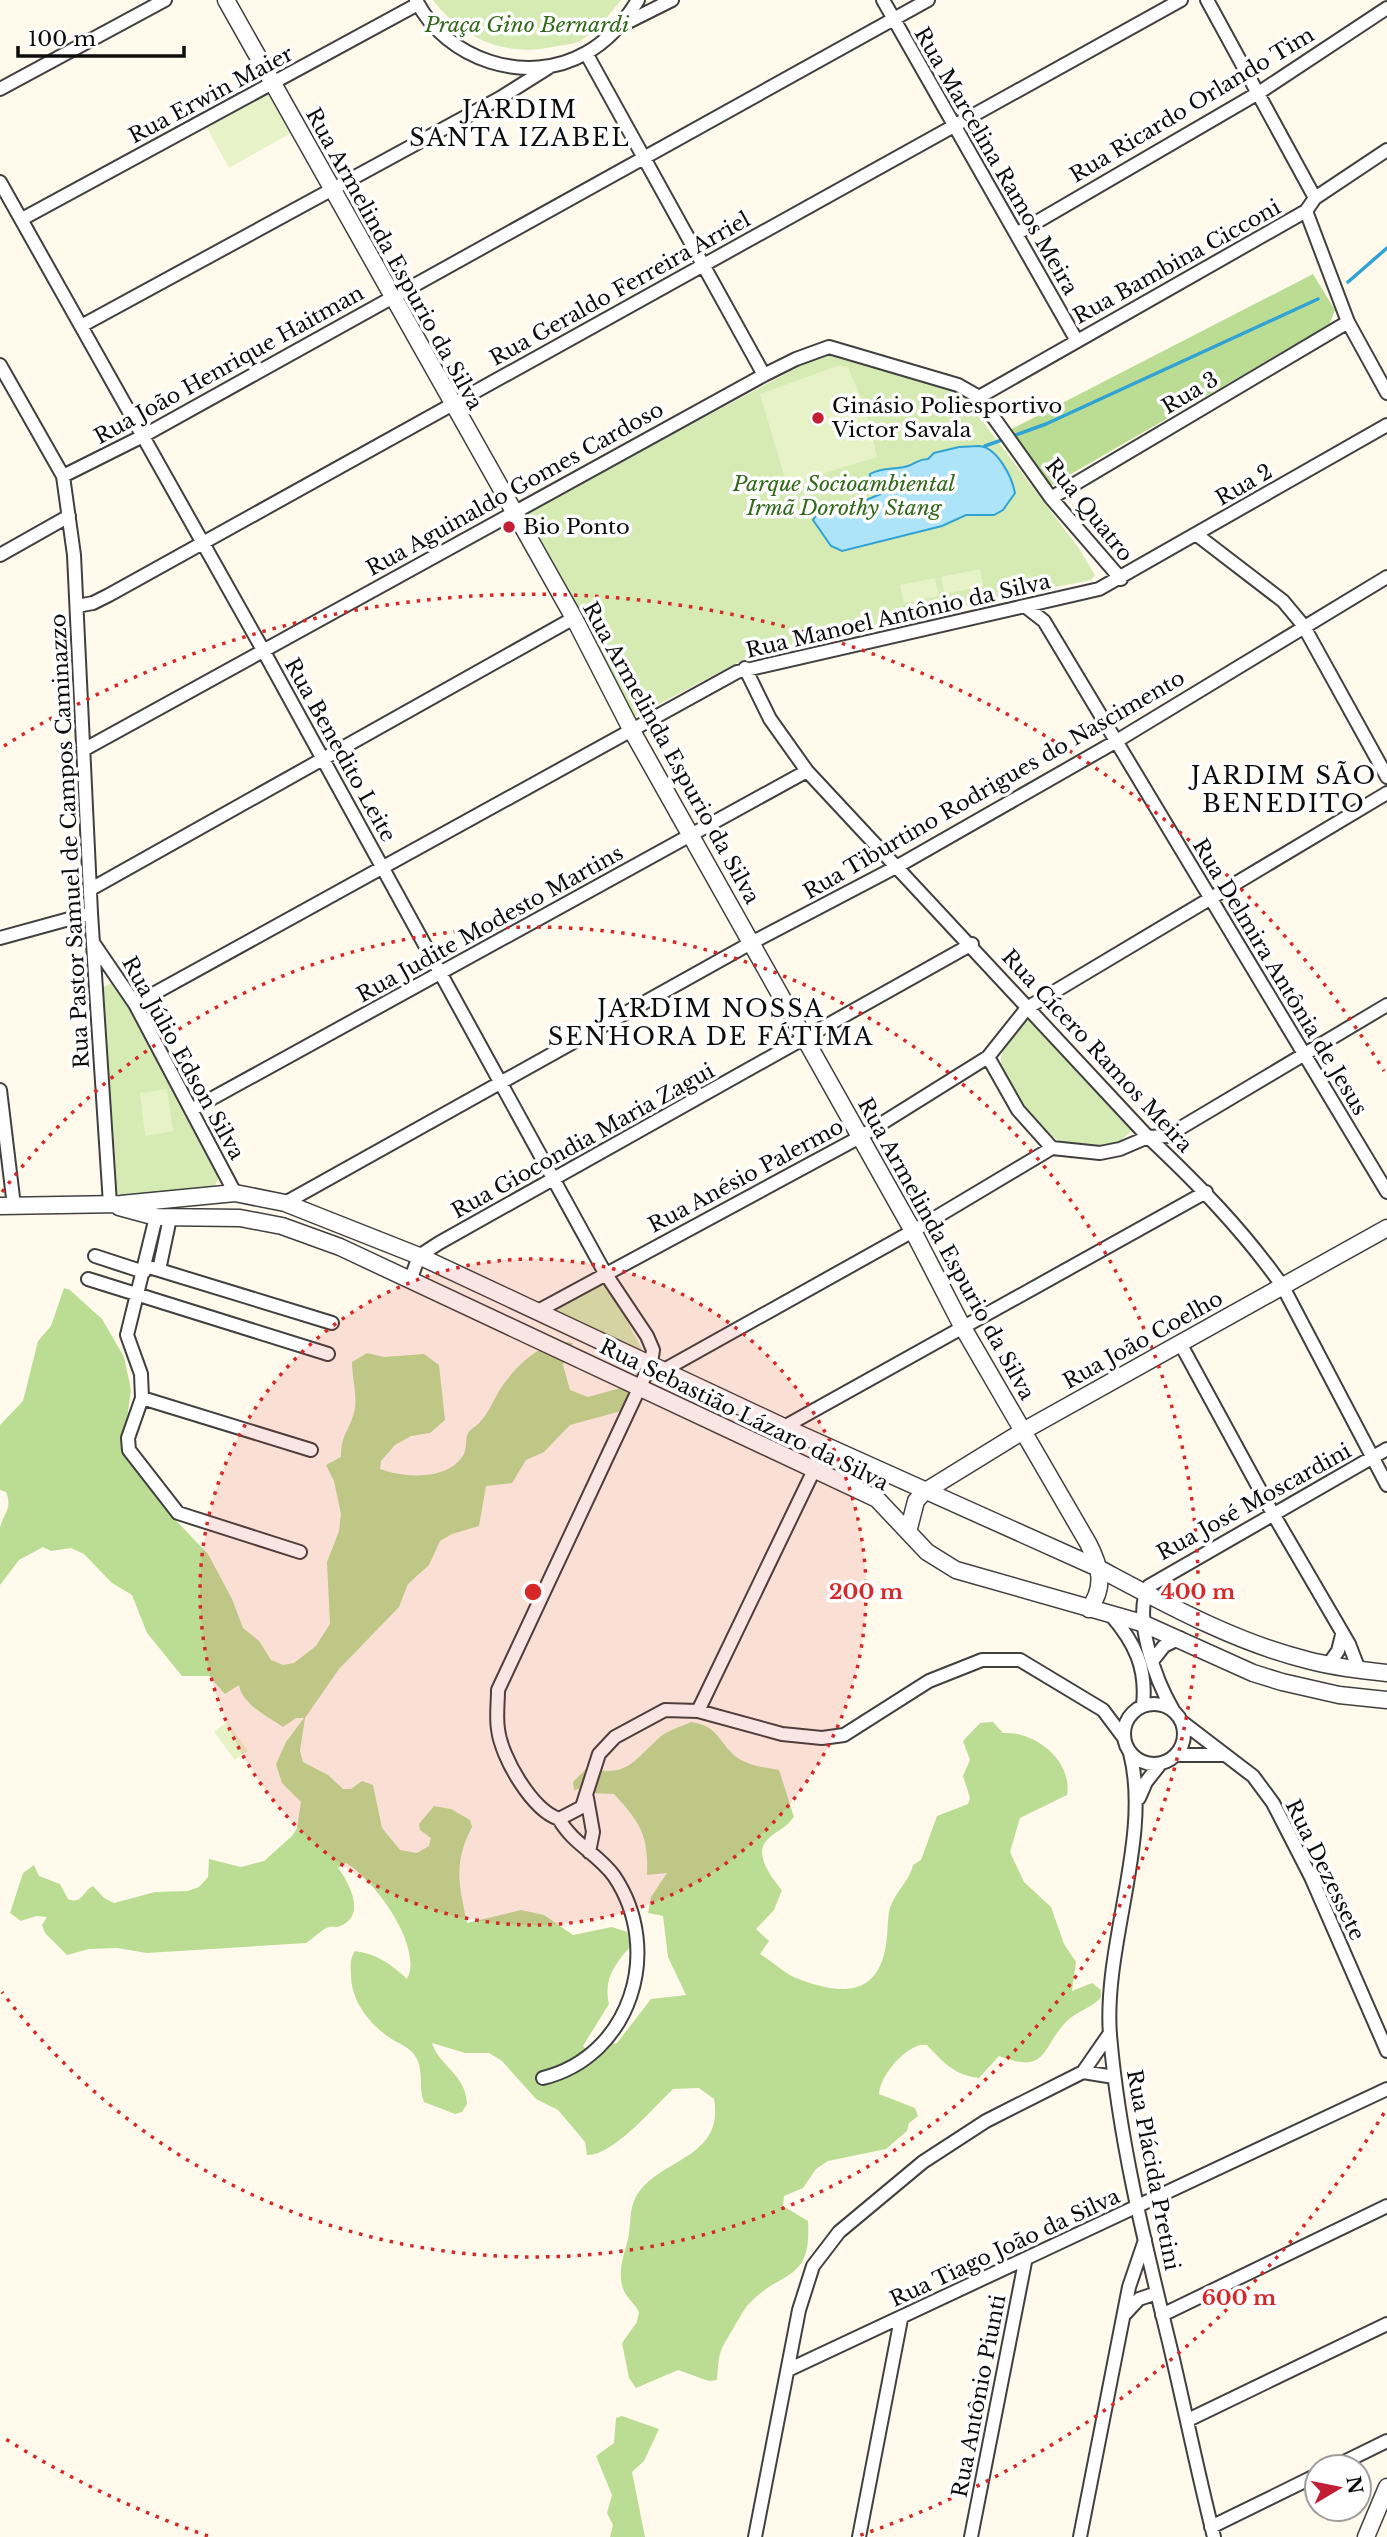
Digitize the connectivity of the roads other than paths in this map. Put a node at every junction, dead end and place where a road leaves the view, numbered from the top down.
1 (165, 0) edge
2 (226, 0) edge
3 (638, 0) edge
4 (672, 0) edge
5 (883, 0) edge
6 (928, 0) edge
7 (1181, 0) edge
8 (1207, 0) edge
9 (417, 2) edge
10 (1387, 8) edge
11 (894, 19) junction
12 (620, 26) junction
13 (586, 53) junction
14 (551, 66) junction
15 (273, 85) junction
16 (0, 89) edge
17 (1260, 92) junction
18 (952, 125) junction
19 (1387, 150) edge
20 (646, 158) junction
21 (0, 182) edge
22 (331, 189) junction
23 (1315, 198) junction
24 (1306, 211) junction
25 (22, 219) junction
26 (1016, 234) junction
27 (702, 265) junction
28 (393, 296) junction
29 (1348, 322) junction
30 (83, 325) junction
31 (1077, 341) junction
32 (0, 365) edge
33 (764, 375) junction
34 (1387, 393) edge
35 (979, 397) junction
36 (452, 406) junction
37 (1387, 425) edge
38 (143, 436) junction
39 (63, 477) junction
40 (1051, 498) junction
41 (514, 512) junction
42 (69, 516) junction
43 (1197, 535) junction
44 (204, 543) junction
45 (0, 555) edge
46 (1387, 577) edge
47 (1121, 579) junction
48 (77, 606) junction
49 (1026, 607) junction
50 (574, 618) junction
51 (1303, 625) junction
52 (264, 650) junction
53 (744, 668) junction
54 (632, 731) junction
55 (1115, 742) junction
56 (85, 749) junction
57 (323, 758) junction
58 (807, 771) junction
59 (1387, 776) edge
60 (1387, 793) edge
61 (691, 836) junction
62 (898, 866) junction
63 (382, 867) junction
64 (91, 889) junction
65 (1209, 897) junction
66 (91, 914) junction
67 (0, 938) edge
68 (751, 943) junction
69 (94, 944) junction
70 (972, 944) junction
71 (441, 973) junction
72 (135, 1004) junction
73 (1387, 1005) edge
74 (1027, 1008) junction
75 (804, 1039) junction
76 (1306, 1054) junction
77 (988, 1057) junction
78 (500, 1082) junction
79 (0, 1090) edge
80 (191, 1110) junction
81 (860, 1137) junction
82 (1148, 1137) junction
83 (1052, 1148) junction
84 (552, 1178) junction
85 (1206, 1192) junction
86 (1387, 1192) edge
87 (235, 1193) junction
88 (285, 1203) junction
89 (115, 1204) junction
90 (7, 1206) edge
91 (163, 1217) junction
92 (1387, 1228) edge
93 (912, 1231) junction
94 (95, 1256) dead end
95 (419, 1256) junction
96 (144, 1269) junction
97 (159, 1270) junction
98 (605, 1273) junction
99 (88, 1279) dead end
100 (410, 1280) junction
101 (1283, 1287) junction
102 (138, 1295) junction
103 (536, 1312) junction
104 (332, 1323) dead end
105 (962, 1326) junction
106 (1180, 1343) junction
107 (328, 1354) dead end
108 (653, 1364) junction
109 (636, 1386) junction
110 (142, 1398) junction
111 (783, 1427) junction
112 (1023, 1431) junction
113 (1387, 1449) edge
114 (311, 1450) dead end
115 (1372, 1458) junction
116 (814, 1470) junction
117 (1387, 1485) edge
118 (923, 1492) junction
119 (1272, 1512) junction
120 (1079, 1527) junction
121 (908, 1532) junction
122 (300, 1552) dead end
123 (1064, 1553) junction
124 (1098, 1568) junction
125 (1145, 1593) junction
126 (1089, 1609) junction
127 (1111, 1615) junction
128 (1142, 1623) junction
129 (1342, 1635) junction
130 (1180, 1638) junction
131 (1153, 1660) junction
132 (1328, 1665) junction
133 (1360, 1670) junction
134 (1387, 1673) edge
135 (1387, 1700) edge
136 (1139, 1707) junction
137 (1104, 1710) junction
138 (698, 1712) junction
139 (1177, 1716) junction
140 (1124, 1738) junction
141 (1130, 1752) junction
142 (1175, 1755) junction
143 (1228, 1756) junction
144 (1161, 1763) junction
145 (587, 1798) junction
146 (1137, 1805) junction
147 (559, 1819) junction
148 (589, 1852) junction
149 (1110, 2033) junction
150 (1387, 2051) edge
151 (1083, 2072) junction
152 (1114, 2077) junction
153 (543, 2078) dead end
154 (1387, 2089) edge
155 (1387, 2206) edge
156 (1138, 2207) junction
157 (1145, 2240) junction
158 (1025, 2262) junction
159 (1157, 2293) junction
160 (1125, 2314) junction
161 (1163, 2315) junction
162 (901, 2319) junction
163 (1387, 2324) edge
164 (790, 2369) junction
165 (1188, 2420) junction
166 (1387, 2441) edge
167 (1363, 2453) edge
168 (1303, 2483) edge
169 (1387, 2487) edge
170 (1212, 2532) edge
171 (755, 2537) edge
172 (859, 2537) edge
173 (974, 2537) edge
174 (1080, 2537) edge
175 (1366, 2537) edge

1 - 16 street
2 - 15 street, Rua Armelinda Espurio da Silva
3 - 12 street
4 - 12 street
5 - 11 street, Rua Marcelina Ramos Meira
6 - 11 street, Rua João Henrique Haitman
7 - 18 street, Rua Geraldo Ferreira Arriel
8 - 17 street
9 - 14 street
9 - 15 street, Rua Erwin Maier
10 - 17 street, Rua Ricardo Orlando Tim
11 - 18 street, Rua Marcelina Ramos Meira
11 - 20 street, Rua João Henrique Haitman
12 - 13 street
13 - 14 street
13 - 20 street
14 - 22 street
15 - 22 street, Rua Armelinda Espurio da Silva
15 - 25 street, Rua Erwin Maier
17 - 23 street
17 - 26 street, Rua Ricardo Orlando Tim
18 - 26 street, Rua Marcelina Ramos Meira
18 - 27 street, Rua Geraldo Ferreira Arriel
19 - 23 street, Rua Bambina Cicconi
20 - 27 street
20 - 28 street, Rua João Henrique Haitman
21 - 25 street, Rua Benedito Leite
22 - 28 street, Rua Armelinda Espurio da Silva
22 - 30 street
23 - 24 street, Rua Bambina Cicconi
24 - 29 street
24 - 31 street, Rua Bambina Cicconi
25 - 30 street, Rua Benedito Leite
26 - 31 street, Rua Marcelina Ramos Meira
27 - 33 street
27 - 36 street, Rua Geraldo Ferreira Arriel
28 - 36 street, Rua Armelinda Espurio da Silva
28 - 38 street, Rua João Henrique Haitman
29 - 34 street
29 - 40 street, Rua 3
30 - 38 street, Rua Benedito Leite
31 - 35 street, Rua Bambina Cicconi
32 - 39 street
33 - 35 street, Rua Aguinaldo Gomes Cardoso
33 - 41 street, Rua Aguinaldo Gomes Cardoso
35 - 40 street, Rua Quatro
36 - 41 street, Rua Armelinda Espurio da Silva
36 - 44 street, Rua Geraldo Ferreira Arriel
37 - 43 street, Rua 2
38 - 39 street, Rua João Henrique Haitman
38 - 44 street, Rua Benedito Leite
39 - 42 street, Rua Pastor Samuel de Campos Caminazzo
40 - 47 street, Rua Quatro
41 - 50 street, Rua Armelinda Espurio da Silva
41 - 52 street, Rua Aguinaldo Gomes Cardoso
42 - 45 street
42 - 48 street, Rua Pastor Samuel de Campos Caminazzo
43 - 47 street, Rua 2
43 - 51 street
44 - 48 street, Rua Geraldo Ferreira Arriel
44 - 52 street, Rua Benedito Leite
46 - 51 street, Rua Tiburtino Rodrigues do Nascimento
47 - 49 street, Rua Manoel Antônio da Silva
48 - 56 street, Rua Pastor Samuel de Campos Caminazzo
49 - 53 street, Rua Manoel Antônio da Silva
49 - 55 street, Rua Delmira Antônia de Jesus
50 - 54 street, Rua Armelinda Espurio da Silva
50 - 57 street
51 - 55 street, Rua Tiburtino Rodrigues do Nascimento
51 - 59 street
52 - 56 street, Rua Aguinaldo Gomes Cardoso
52 - 57 street, Rua Benedito Leite
53 - 54 street, Rua Manoel Antônio da Silva
53 - 58 street, Rua Cícero Ramos Meira
54 - 61 street, Rua Armelinda Espurio da Silva
54 - 63 street, Rua Manoel Antônio da Silva
55 - 62 street, Rua Tiburtino Rodrigues do Nascimento
55 - 65 street, Rua Delmira Antônia de Jesus
56 - 64 street, Rua Pastor Samuel de Campos Caminazzo
57 - 63 street, Rua Benedito Leite
57 - 64 street
58 - 61 street, Rua Judite Modesto Martins
58 - 62 street, Rua Cícero Ramos Meira
60 - 65 street
61 - 68 street, Rua Armelinda Espurio da Silva
61 - 71 street, Rua Judite Modesto Martins
62 - 68 street, Rua Tiburtino Rodrigues do Nascimento
62 - 70 street, Rua Cícero Ramos Meira
63 - 71 street, Rua Benedito Leite
63 - 72 street, Rua Manoel Antônio da Silva
64 - 66 street, Rua Pastor Samuel de Campos Caminazzo
65 - 74 street
65 - 76 street, Rua Delmira Antônia de Jesus
66 - 67 street
66 - 69 street, Rua Pastor Samuel de Campos Caminazzo
68 - 75 street, Rua Armelinda Espurio da Silva
68 - 78 street, Rua Tiburtino Rodrigues do Nascimento
69 - 72 street, Rua Júlio Edson Silva
69 - 89 street, Rua Pastor Samuel de Campos Caminazzo
70 - 74 street, Rua Cícero Ramos Meira
70 - 75 street, Rua Giocondia Maria Zagui
71 - 78 street, Rua Benedito Leite
71 - 80 street, Rua Judite Modesto Martins
72 - 80 street, Rua Júlio Edson Silva
73 - 76 street
74 - 77 street, Rua Anésio Palermo
74 - 82 street, Rua Cícero Ramos Meira
75 - 81 street, Rua Armelinda Espurio da Silva
75 - 84 street, Rua Giocondia Maria Zagui
76 - 82 street
76 - 86 street, Rua Delmira Antônia de Jesus
77 - 81 street, Rua Anésio Palermo
77 - 83 street
78 - 84 street, Rua Benedito Leite
78 - 88 street, Rua Tiburtino Rodrigues do Nascimento
79 - 90 street
80 - 87 street, Rua Júlio Edson Silva
81 - 93 street, Rua Armelinda Espurio da Silva
81 - 98 street, Rua Anésio Palermo
82 - 83 street
82 - 85 street, Rua Cícero Ramos Meira
83 - 93 street
84 - 95 street, Rua Giocondia Maria Zagui
84 - 98 street, Rua Benedito Leite
85 - 101 street, Rua Cícero Ramos Meira
85 - 105 street
87 - 88 street, Rua Sebastião Lázaro da Silva
87 - 89 street, Rua Sebastião Lázaro da Silva
88 - 95 street, Rua Sebastião Lázaro da Silva
89 - 90 street, Rua Sebastião Lázaro da Silva
89 - 91 street, Rua Sebastião Lázaro da Silva
91 - 96 street
91 - 97 street
91 - 100 street, Rua Sebastião Lázaro da Silva
92 - 101 street, Rua João Coelho
93 - 105 street, Rua Armelinda Espurio da Silva
93 - 108 street
94 - 96 street
95 - 100 street
95 - 103 street, Rua Sebastião Lázaro da Silva
96 - 97 street
96 - 102 street
97 - 104 street
98 - 103 street, Rua Anésio Palermo
98 - 108 street, Rua Benedito Leite
99 - 102 street
100 - 109 street, Rua Sebastião Lázaro da Silva
101 - 106 street, Rua João Coelho
101 - 115 street, Rua Cícero Ramos Meira
102 - 107 street
102 - 110 street
103 - 108 street, Rua Sebastião Lázaro da Silva
105 - 111 street
105 - 112 street, Rua Armelinda Espurio da Silva
106 - 112 street, Rua João Coelho
106 - 119 street
108 - 109 street
108 - 111 street, Rua Sebastião Lázaro da Silva
109 - 116 street, Rua Sebastião Lázaro da Silva
109 - 147 street
110 - 114 street
110 - 122 street
111 - 118 street, Rua Sebastião Lázaro da Silva
112 - 118 street, Rua João Coelho
112 - 120 street, Rua Armelinda Espurio da Silva
113 - 115 street, Rua José Moscardini
115 - 117 street, Rua Cícero Ramos Meira
115 - 119 street, Rua José Moscardini
116 - 121 street, Rua Sebastião Lázaro da Silva
116 - 138 street
118 - 121 street
118 - 123 street, Rua Sebastião Lázaro da Silva
119 - 125 street, Rua José Moscardini
119 - 129 street
120 - 123 street
120 - 124 street, Rua Armelinda Espurio da Silva
121 - 126 street, Rua Sebastião Lázaro da Silva
123 - 124 street, Rua Sebastião Lázaro da Silva
124 - 125 street, Rua Sebastião Lázaro da Silva
124 - 126 street
125 - 128 street
125 - 132 street, Rua Sebastião Lázaro da Silva
126 - 127 street, Rua Sebastião Lázaro da Silva
127 - 128 street, Rua Sebastião Lázaro da Silva
127 - 136 street
128 - 130 street, Rua Sebastião Lázaro da Silva
128 - 131 street
129 - 132 street
129 - 133 street
130 - 131 street
130 - 135 street, Rua Sebastião Lázaro da Silva
131 - 139 street
132 - 133 street, Rua Sebastião Lázaro da Silva
133 - 134 street, Rua Sebastião Lázaro da Silva
136 - 137 street
136 - 139 street
136 - 140 street
137 - 138 street
137 - 140 street
138 - 145 street
139 - 142 street
139 - 143 street, Rua Dezessete
140 - 141 street
141 - 144 street
141 - 146 street, Rua Plácida Pretini
142 - 143 street
142 - 144 street
143 - 150 street, Rua Dezessete
144 - 146 street, Rua Plácida Pretini
145 - 147 street
145 - 148 street
146 - 149 street, Rua Plácida Pretini
147 - 148 street
148 - 153 street
149 - 151 street
149 - 152 street, Rua Plácida Pretini
151 - 152 street
151 - 164 street
152 - 156 street, Rua Plácida Pretini
154 - 156 street, Rua Tiago João da Silva
155 - 161 street
156 - 157 street, Rua Plácida Pretini
156 - 158 street, Rua Tiago João da Silva
157 - 159 street, Rua Plácida Pretini
157 - 160 street
158 - 162 street, Rua Tiago João da Silva
158 - 173 street, Rua Antônio Piunti
159 - 160 street
159 - 161 street, Rua Plácida Pretini
160 - 174 street
161 - 165 street, Rua Plácida Pretini
162 - 164 street, Rua Tiago João da Silva
162 - 172 street
163 - 165 street
164 - 171 street
165 - 170 street, Rua Plácida Pretini
166 - 167 street
168 - 170 street
169 - 175 street

